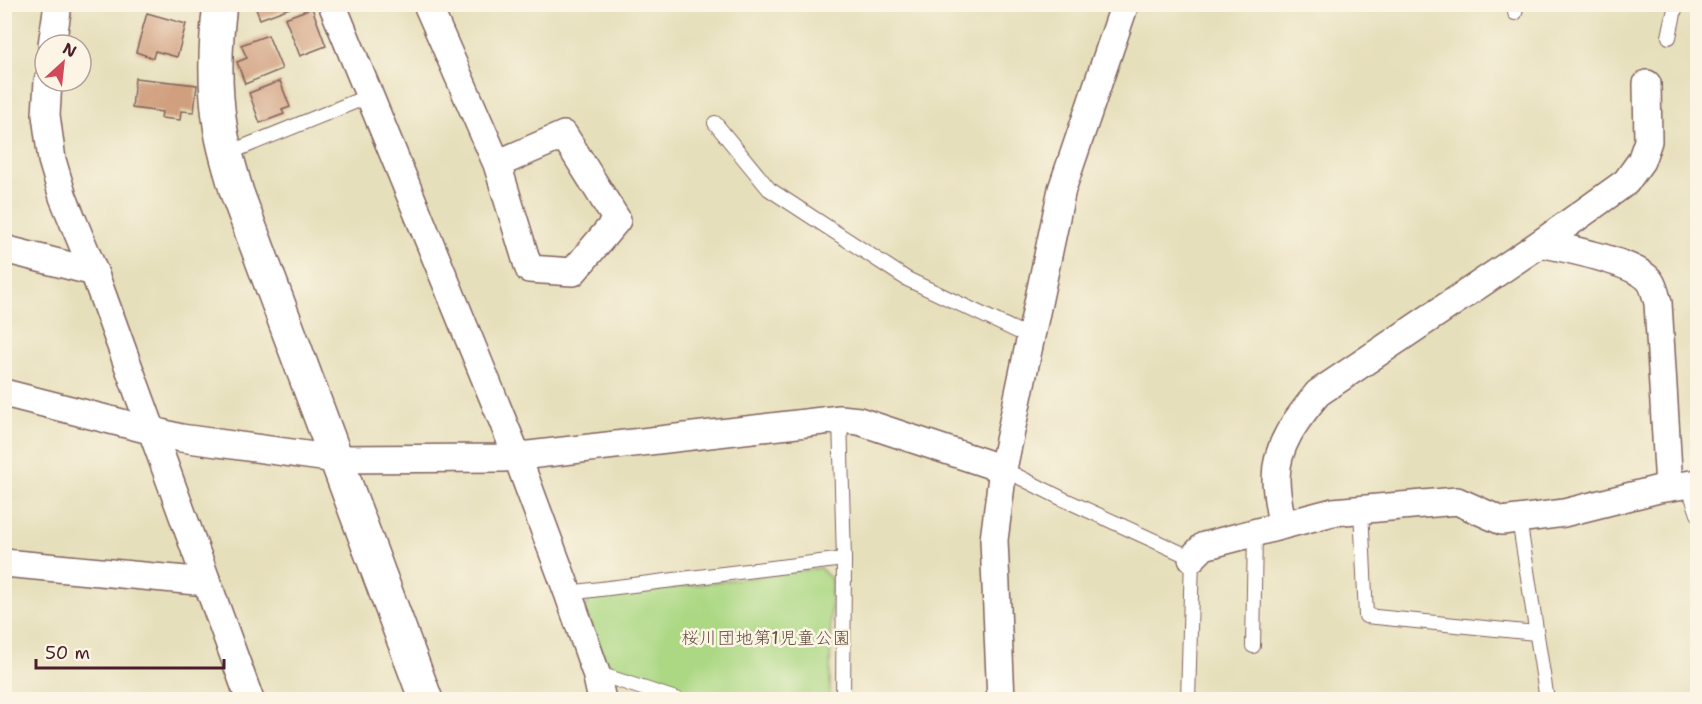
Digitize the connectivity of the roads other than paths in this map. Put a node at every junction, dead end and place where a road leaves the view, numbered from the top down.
1 (58, 4) edge
2 (220, 4) edge
3 (333, 4) edge
4 (427, 4) edge
5 (1125, 4) edge
6 (1676, 4) edge
7 (54, 33) edge
8 (1669, 36) dead end
9 (1647, 84) dead end
10 (47, 93) edge
11 (369, 96) junction
12 (715, 123) dead end
13 (226, 154) junction
14 (497, 164) junction
15 (1541, 243) junction
16 (4, 249) edge
17 (94, 272) junction
18 (1030, 337) junction
19 (4, 393) edge
20 (840, 419) junction
21 (152, 431) junction
22 (517, 456) junction
23 (336, 459) junction
24 (1003, 469) junction
25 (1685, 485) edge
26 (1361, 509) junction
27 (1698, 514) edge
28 (1519, 519) junction
29 (1282, 525) junction
30 (1255, 533) junction
31 (1192, 558) junction
32 (844, 559) junction
33 (4, 563) edge
34 (207, 582) junction
35 (568, 593) junction
36 (1536, 633) junction
37 (1253, 646) dead end
38 (596, 673) junction
39 (250, 699) edge
40 (426, 699) edge
41 (602, 699) edge
42 (679, 699) edge
43 (843, 699) edge
44 (1001, 699) edge
45 (1188, 699) edge
46 (1547, 699) edge

1 - 7 street
2 - 13 street
3 - 11 street
4 - 14 street
5 - 18 street
6 - 8 lane
9 - 15 street
10 - 17 street
11 - 13 lane
11 - 22 street
12 - 18 lane
13 - 23 street
14 - 14 street
15 - 25 street
15 - 29 street
16 - 17 street
17 - 21 street
18 - 24 street
19 - 21 street
20 - 22 street
20 - 24 street
20 - 32 lane
21 - 23 street
21 - 34 street
22 - 23 street
22 - 35 street
23 - 40 street
24 - 31 lane
24 - 44 street
25 - 27 lane
25 - 28 street
26 - 28 street
26 - 29 street
26 - 36 lane
28 - 36 lane
29 - 30 street
30 - 31 street
30 - 37 lane
31 - 45 lane
32 - 35 lane
32 - 43 lane
33 - 34 street
34 - 39 street
35 - 38 street
36 - 46 lane
38 - 41 street
38 - 42 lane

